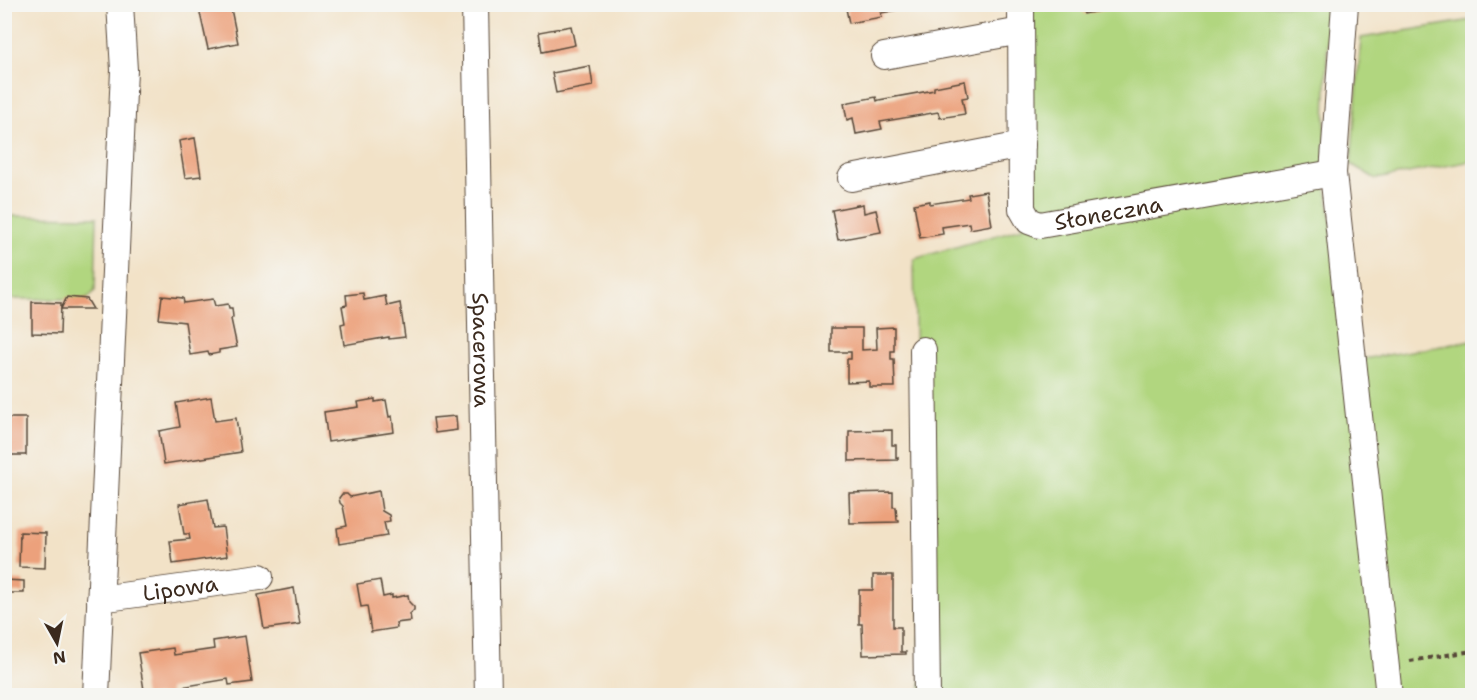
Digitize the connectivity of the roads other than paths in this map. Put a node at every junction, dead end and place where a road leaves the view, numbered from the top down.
1 (120, 4) edge
2 (475, 4) edge
3 (1021, 4) edge
4 (1345, 4) edge
5 (1021, 31) junction
6 (884, 56) dead end
7 (1022, 145) junction
8 (1333, 173) junction
9 (851, 178) dead end
10 (923, 350) dead end
11 (260, 577) dead end
12 (100, 599) junction
13 (487, 684) edge
14 (96, 696) edge
15 (927, 696) edge
16 (1389, 696) edge

1 - 12 street
2 - 13 street, Spacerowa
3 - 5 street, Słoneczna
4 - 8 street
5 - 6 street
5 - 7 street, Słoneczna
7 - 8 street, Słoneczna
7 - 9 street
8 - 16 street
10 - 15 street
11 - 12 street, Lipowa
12 - 14 street

